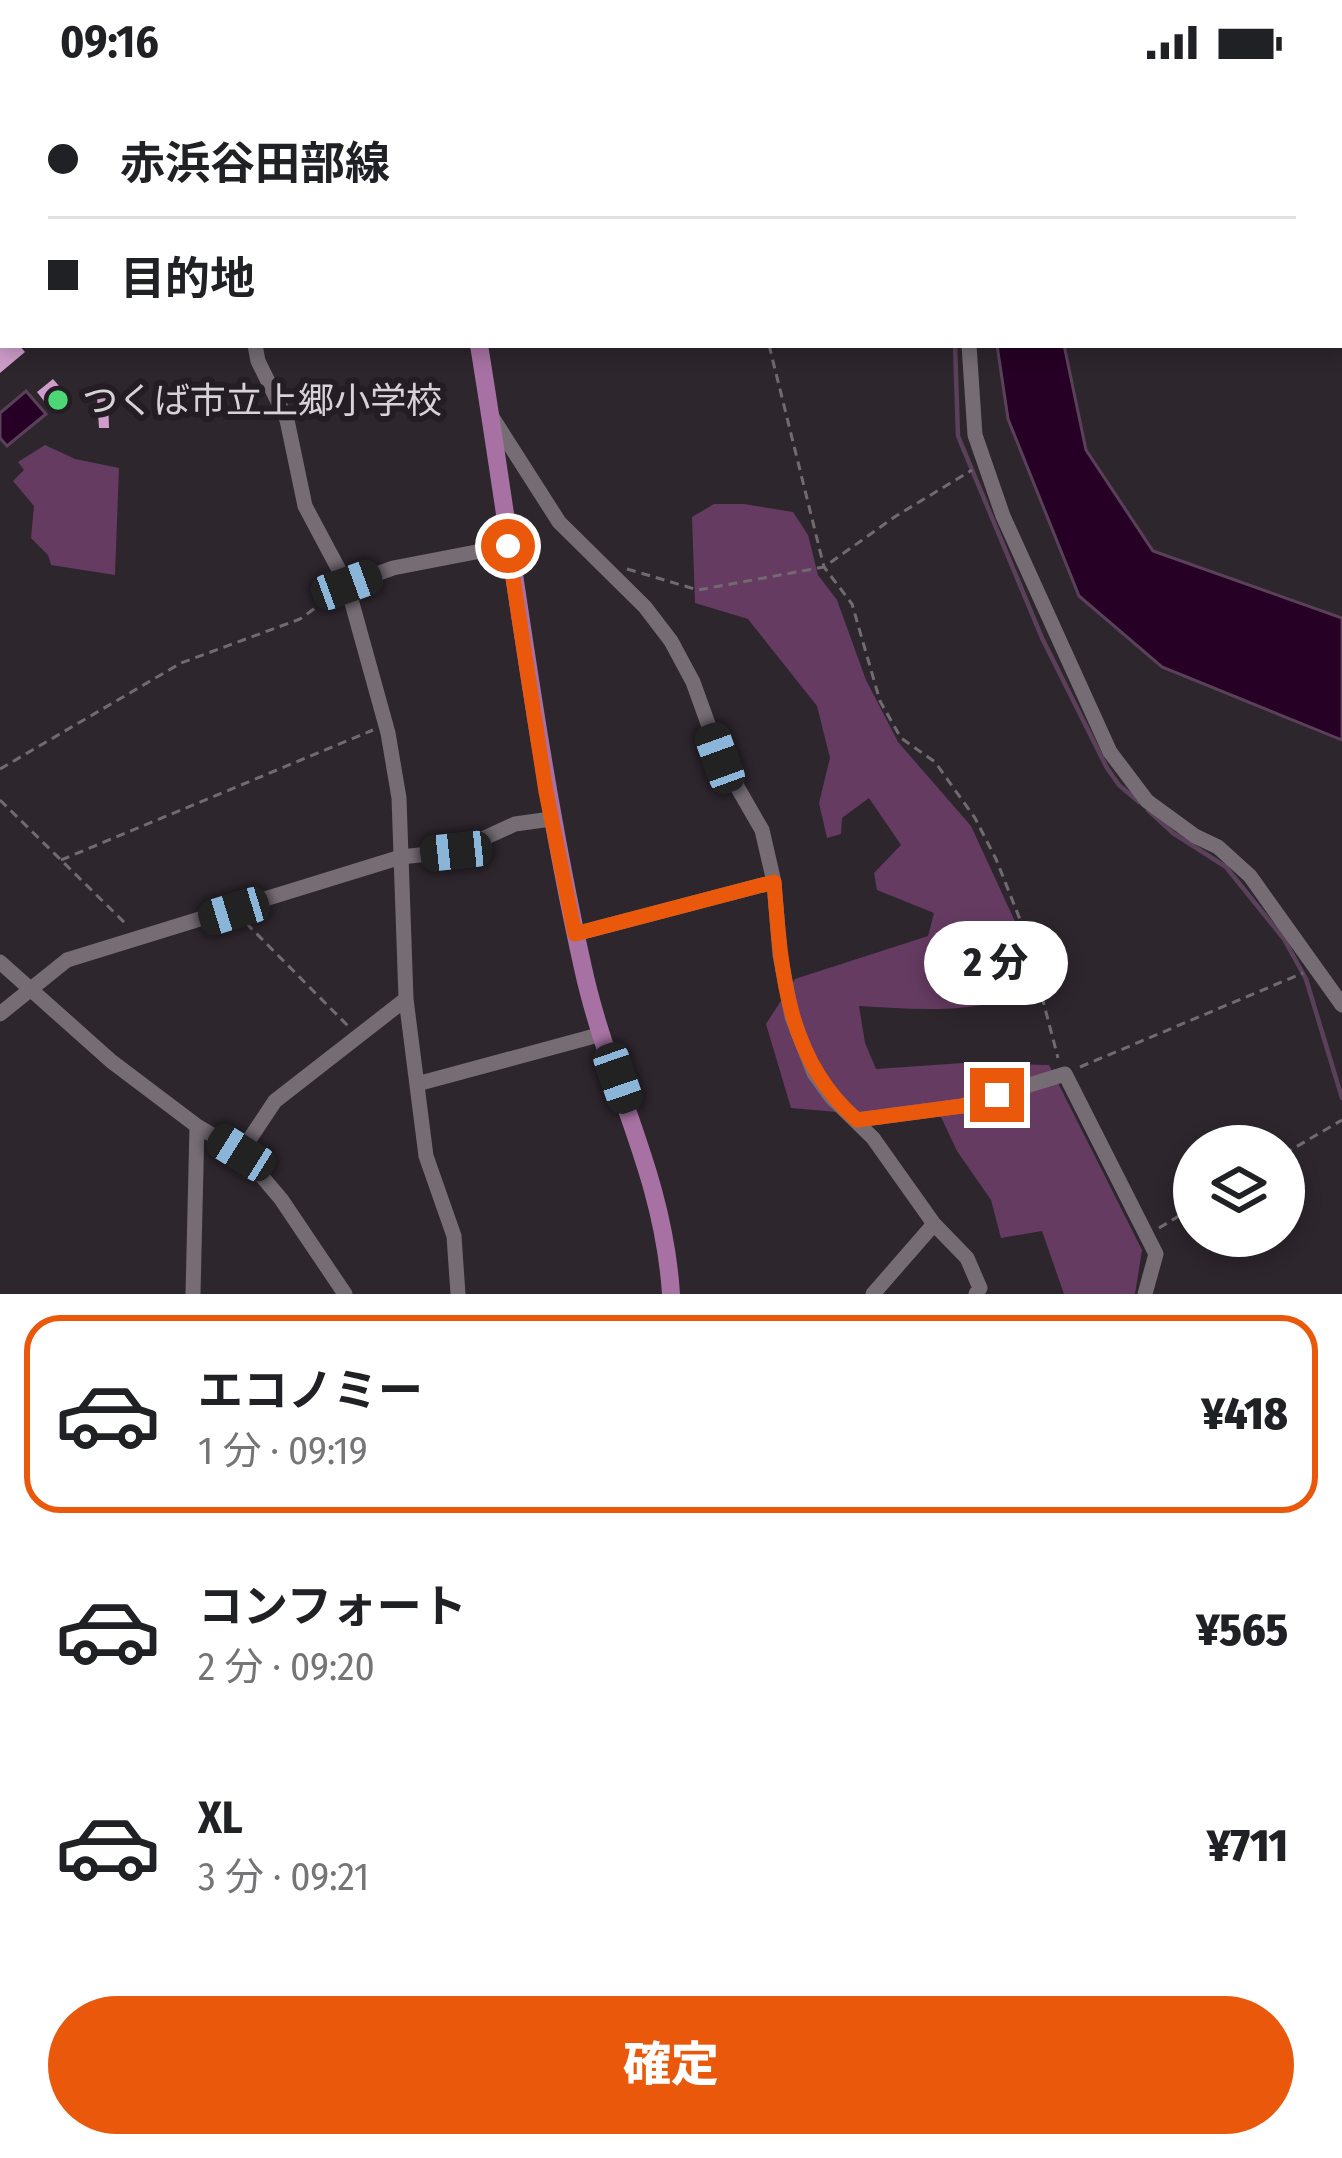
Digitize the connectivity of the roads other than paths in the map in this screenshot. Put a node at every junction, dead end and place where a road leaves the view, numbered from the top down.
1 (256, 348) edge
2 (480, 348) edge
3 (969, 348) edge
4 (491, 415) junction
5 (508, 546) junction
6 (347, 585) junction
7 (551, 818) junction
8 (401, 857) junction
9 (774, 882) junction
10 (575, 934) junction
11 (0, 962) edge
12 (33, 988) junction
13 (406, 999) junction
14 (1342, 1005) edge
15 (0, 1014) edge
16 (602, 1034) junction
17 (417, 1084) junction
18 (857, 1120) junction
19 (197, 1126) junction
20 (241, 1153) junction
21 (934, 1224) junction
22 (193, 1294) edge
23 (345, 1294) edge
24 (458, 1294) edge
25 (671, 1294) edge
26 (873, 1294) edge
27 (976, 1294) edge
28 (1144, 1294) edge

1 - 6 street
2 - 4 main road
3 - 14 street
4 - 5 main road
4 - 9 street
5 - 6 street
5 - 7 main road
6 - 8 street
7 - 8 street
7 - 10 main road
8 - 12 street
8 - 13 street
9 - 10 street
9 - 18 street
10 - 16 main road
11 - 12 street
12 - 15 street
12 - 19 street
13 - 17 street
13 - 20 street
16 - 17 street
16 - 25 main road
17 - 24 street
18 - 21 street
18 - 28 street
19 - 20 street
19 - 22 street
20 - 23 street
21 - 26 street
21 - 27 street

